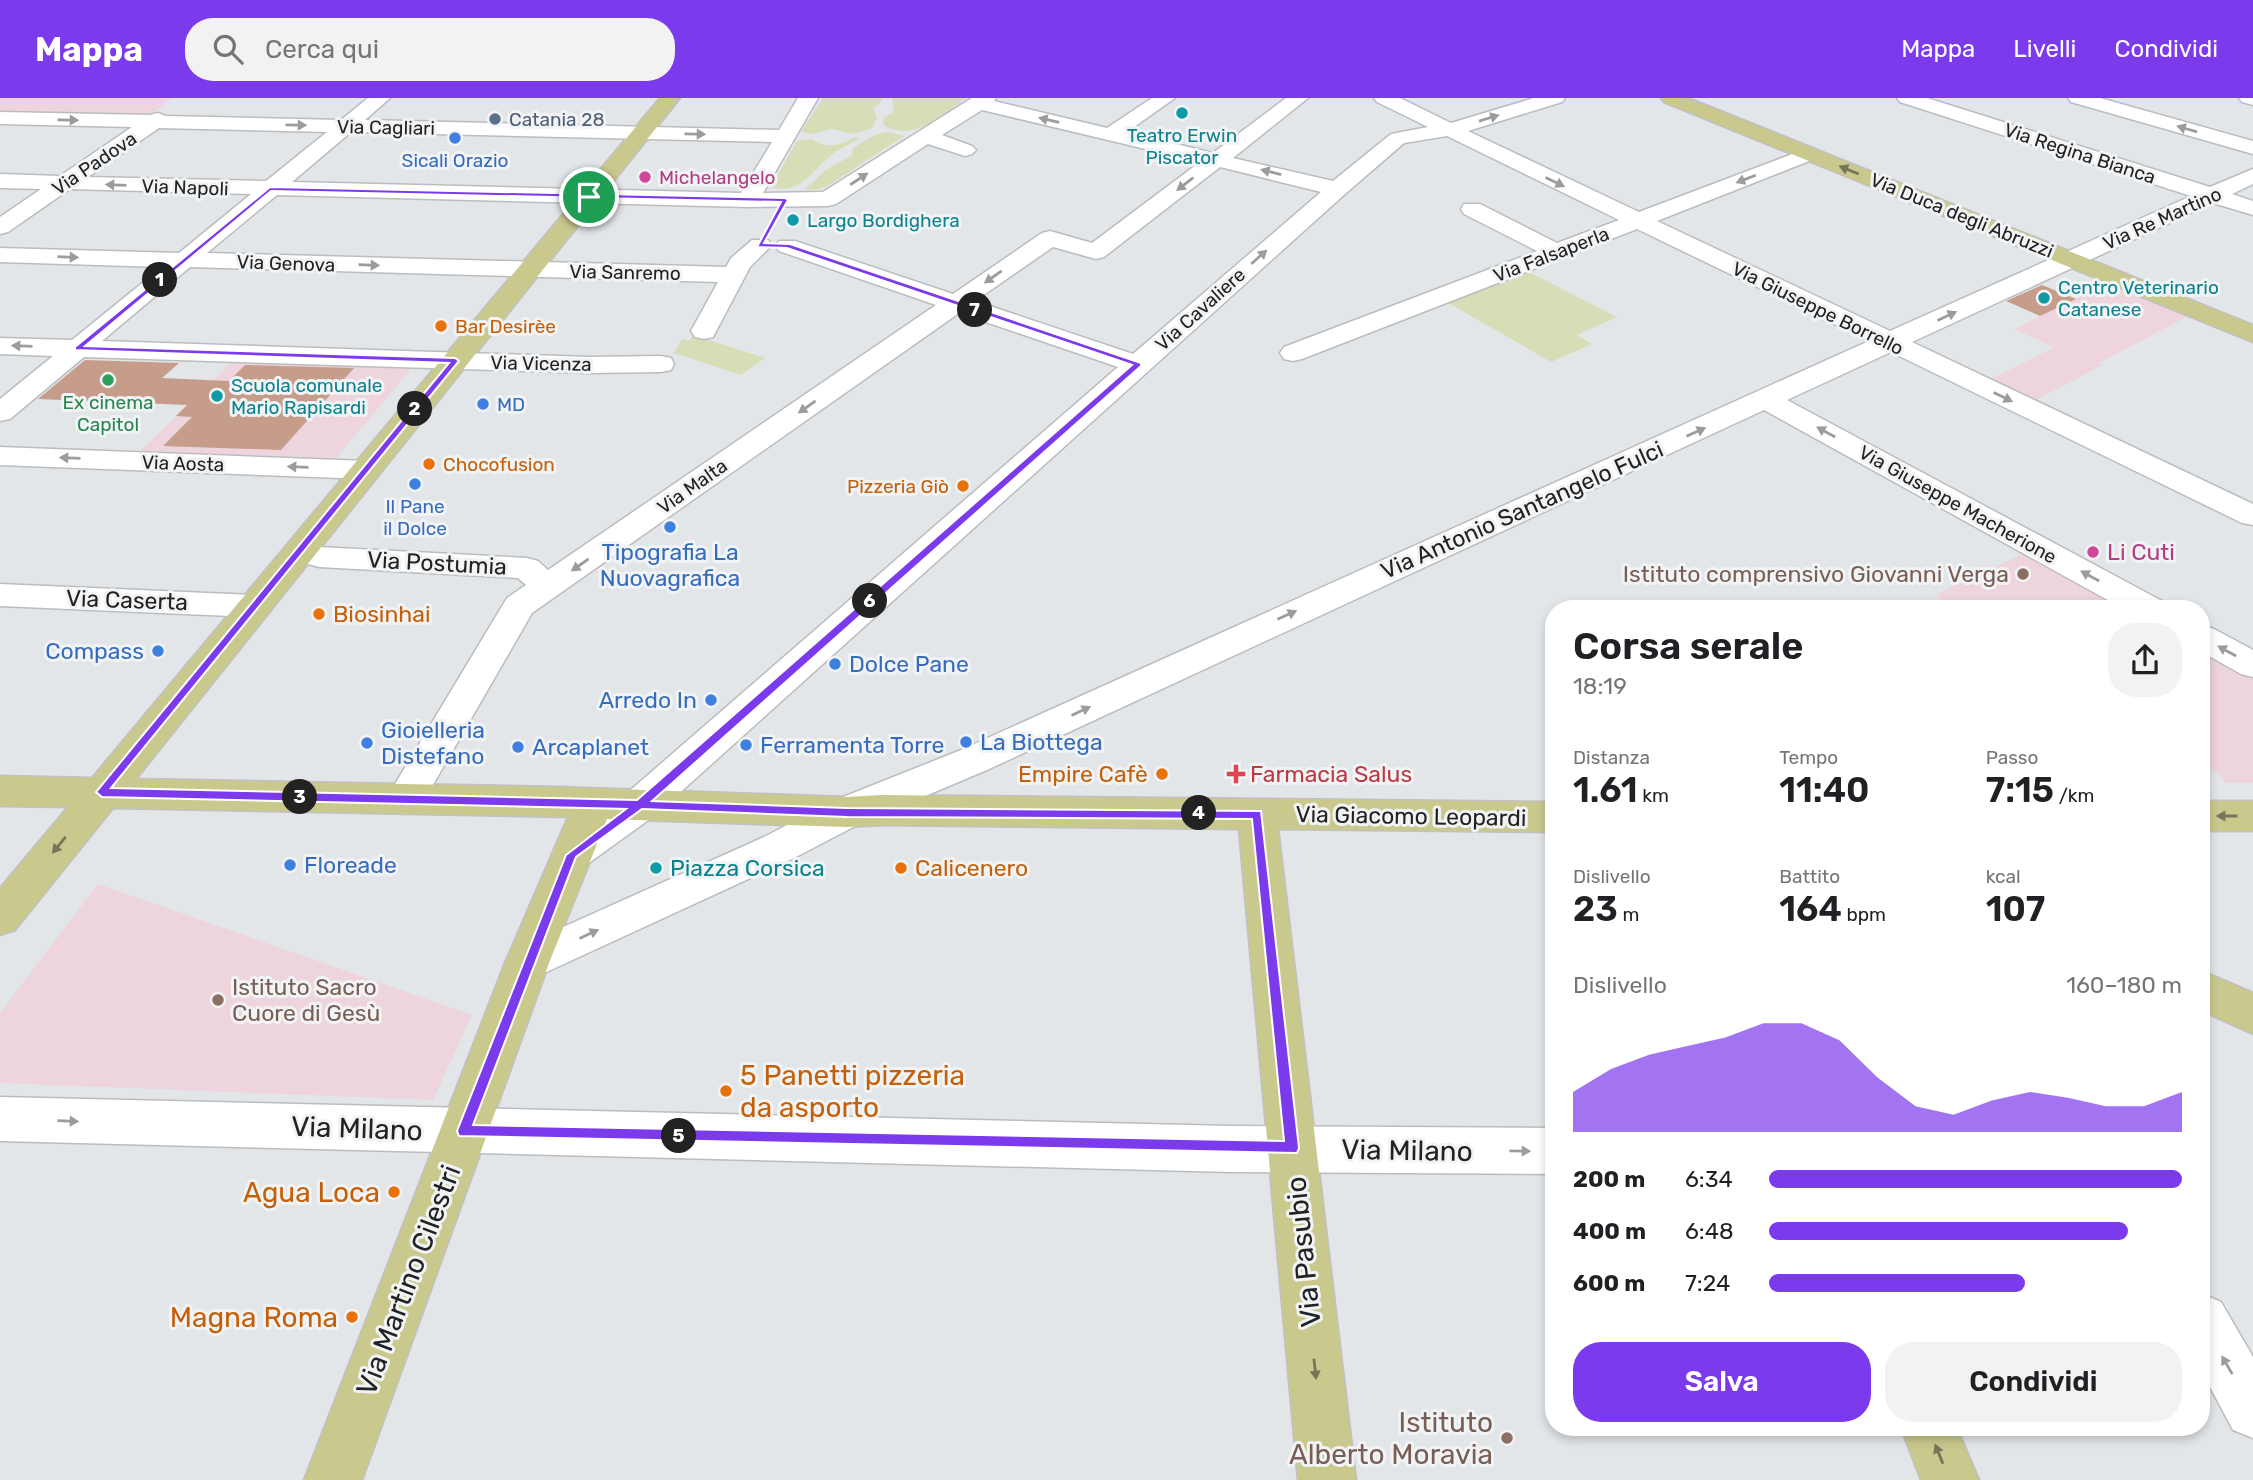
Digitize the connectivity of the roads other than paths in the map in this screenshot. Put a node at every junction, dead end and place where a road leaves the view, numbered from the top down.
1 (189, 98) edge
2 (380, 98) edge
3 (670, 98) edge
4 (808, 98) edge
5 (1165, 98) edge
6 (1298, 98) edge
7 (1384, 98) edge
8 (1555, 98) edge
9 (1671, 98) edge
10 (1907, 98) edge
11 (2078, 98) edge
12 (985, 102) edge
13 (1983, 104) dead end
14 (1960, 115) junction
15 (0, 118) edge
16 (155, 122) junction
17 (346, 126) junction
18 (1448, 130) junction
19 (642, 133) junction
20 (1111, 134) junction
21 (779, 136) junction
22 (926, 136) junction
23 (2253, 148) edge
24 (965, 150) dead end
25 (1810, 154) junction
26 (1217, 159) junction
27 (2253, 176) edge
28 (0, 181) edge
29 (64, 184) junction
30 (270, 189) junction
31 (1337, 189) junction
32 (2213, 195) junction
33 (589, 197) junction
34 (828, 199) junction
35 (785, 200) junction
36 (748, 201) junction
37 (2253, 208) edge
38 (1472, 209) dead end
39 (1638, 222) junction
40 (0, 228) edge
41 (805, 238) junction
42 (760, 245) junction
43 (1557, 252) junction
44 (0, 255) edge
45 (2071, 259) junction
46 (184, 260) junction
47 (529, 270) junction
48 (727, 275) junction
49 (955, 303) junction
50 (704, 331) dead end
51 (2253, 334) edge
52 (1890, 343) junction
53 (0, 346) edge
54 (78, 348) junction
55 (1293, 353) dead end
56 (455, 361) junction
57 (661, 365) dead end
58 (1138, 365) junction
59 (1766, 400) junction
60 (0, 413) edge
61 (0, 456) edge
62 (366, 470) junction
63 (2246, 504) edge
64 (319, 557) dead end
65 (547, 587) junction
66 (0, 595) edge
67 (2133, 600) edge
68 (254, 606) junction
69 (2210, 641) edge
70 (2253, 665) edge
71 (0, 791) edge
72 (102, 792) junction
73 (935, 794) junction
74 (405, 799) junction
75 (576, 803) junction
76 (640, 805) junction
77 (847, 812) junction
78 (1257, 814) junction
79 (2210, 816) edge
80 (2253, 816) edge
81 (1545, 817) edge
82 (572, 855) junction
83 (0, 918) edge
84 (527, 963) junction
85 (2210, 994) edge
86 (2253, 1014) edge
87 (0, 1119) edge
88 (464, 1131) junction
89 (1292, 1148) junction
90 (1545, 1151) edge
91 (2210, 1335) edge
92 (2253, 1410) edge
93 (1932, 1436) edge
94 (333, 1480) edge
95 (1327, 1480) edge
96 (1950, 1480) edge

1 - 16 street, Via Padova
2 - 17 street
3 - 19 main road
4 - 21 street
5 - 20 street
6 - 26 street
7 - 18 street, Via Giuseppe Borrello
18 -> 8 street, Via Cavaliere
9 - 25 main road, Via Duca degli Abruzzi
10 - 14 street, Via Regina Bianca
23 -> 11 street
20 -> 12 street
12 - 22 street
13 - 14 street
14 - 32 street, Via Regina Bianca
15 -> 16 street, Via Cagliari
16 -> 17 street, Via Cagliari
16 - 29 street, Via Padova
17 - 19 street, Via Cagliari
17 - 30 street
18 - 31 street, Via Cavaliere
18 -> 39 street, Via Giuseppe Borrello
19 -> 21 street, Via Cagliari
19 - 33 main road
20 - 26 street
21 - 36 street
22 - 24 street
34 -> 22 street
25 -> 39 street, Via Falsaperla
45 -> 25 main road, Via Duca degli Abruzzi
31 -> 26 street
26 -> 49 street, Via Malta
27 - 32 street, Via Re Martino
28 - 29 street, Via Napoli
30 -> 29 street, Via Napoli
29 - 40 street, Via Padova
30 - 33 street, Via Napoli
30 - 46 street
58 -> 31 street, Via Cavaliere
32 - 37 street, Via Regina Bianca
32 - 45 street, Via Re Martino
33 - 36 street, Via Napoli
33 - 47 main road
34 - 35 street, Via Napoli
34 - 41 street
35 - 36 street, Via Napoli
35 - 42 street
38 - 43 street
39 - 43 street, Via Falsaperla
39 - 52 street, Via Giuseppe Borrello
41 - 42 street
41 - 49 street
42 - 48 street
43 - 55 street, Via Falsaperla
44 -> 46 street, Via Genova
45 - 51 main road, Via Duca degli Abruzzi
52 -> 45 street, Via Antonio Santangelo Fulci
46 -> 47 street, Via Genova
46 - 54 street
47 - 48 street, Via Sanremo
47 - 56 main road
48 - 50 street
49 - 58 street
49 -> 65 street, Via Malta
52 - 59 street, Via Antonio Santangelo Fulci
52 -> 63 street, Via Giuseppe Borrello
54 -> 53 street, Via Vicenza
54 - 56 street, Via Vicenza
54 - 60 street
56 - 57 street, Via Vicenza
56 - 62 main road
58 - 76 street, Via Cavaliere
67 -> 59 street, Via Giuseppe Macherione
73 -> 59 street, Via Antonio Santangelo Fulci
62 -> 61 street, Via Aosta
62 - 68 main road
64 - 65 street, Via Postumia
65 - 74 street, Via Malta
66 - 68 street, Via Caserta
68 - 72 main road
70 -> 69 street
71 - 72 main road, Via Giacomo Leopardi
72 - 74 main road, Via Giacomo Leopardi
72 -> 83 main road
73 - 77 main road, Via Giacomo Leopardi
73 - 78 main road, Via Giacomo Leopardi
74 - 75 main road, Via Giacomo Leopardi
75 - 76 main road, Via Giacomo Leopardi
75 - 82 main road, Via Martino Cilestri
76 - 77 main road, Via Giacomo Leopardi
76 - 82 street, Via Cavaliere
84 -> 77 street
78 - 81 main road, Via Giacomo Leopardi
78 - 89 main road, Via Pasubio
80 -> 79 main road
82 - 84 main road, Via Martino Cilestri
84 - 88 main road, Via Martino Cilestri
85 - 86 main road
87 -> 88 street, Via Milano
88 - 89 street, Via Milano
88 - 94 main road, Via Martino Cilestri
89 -> 90 street, Via Milano
89 -> 95 main road, Via Pasubio
92 -> 91 street
96 -> 93 main road

